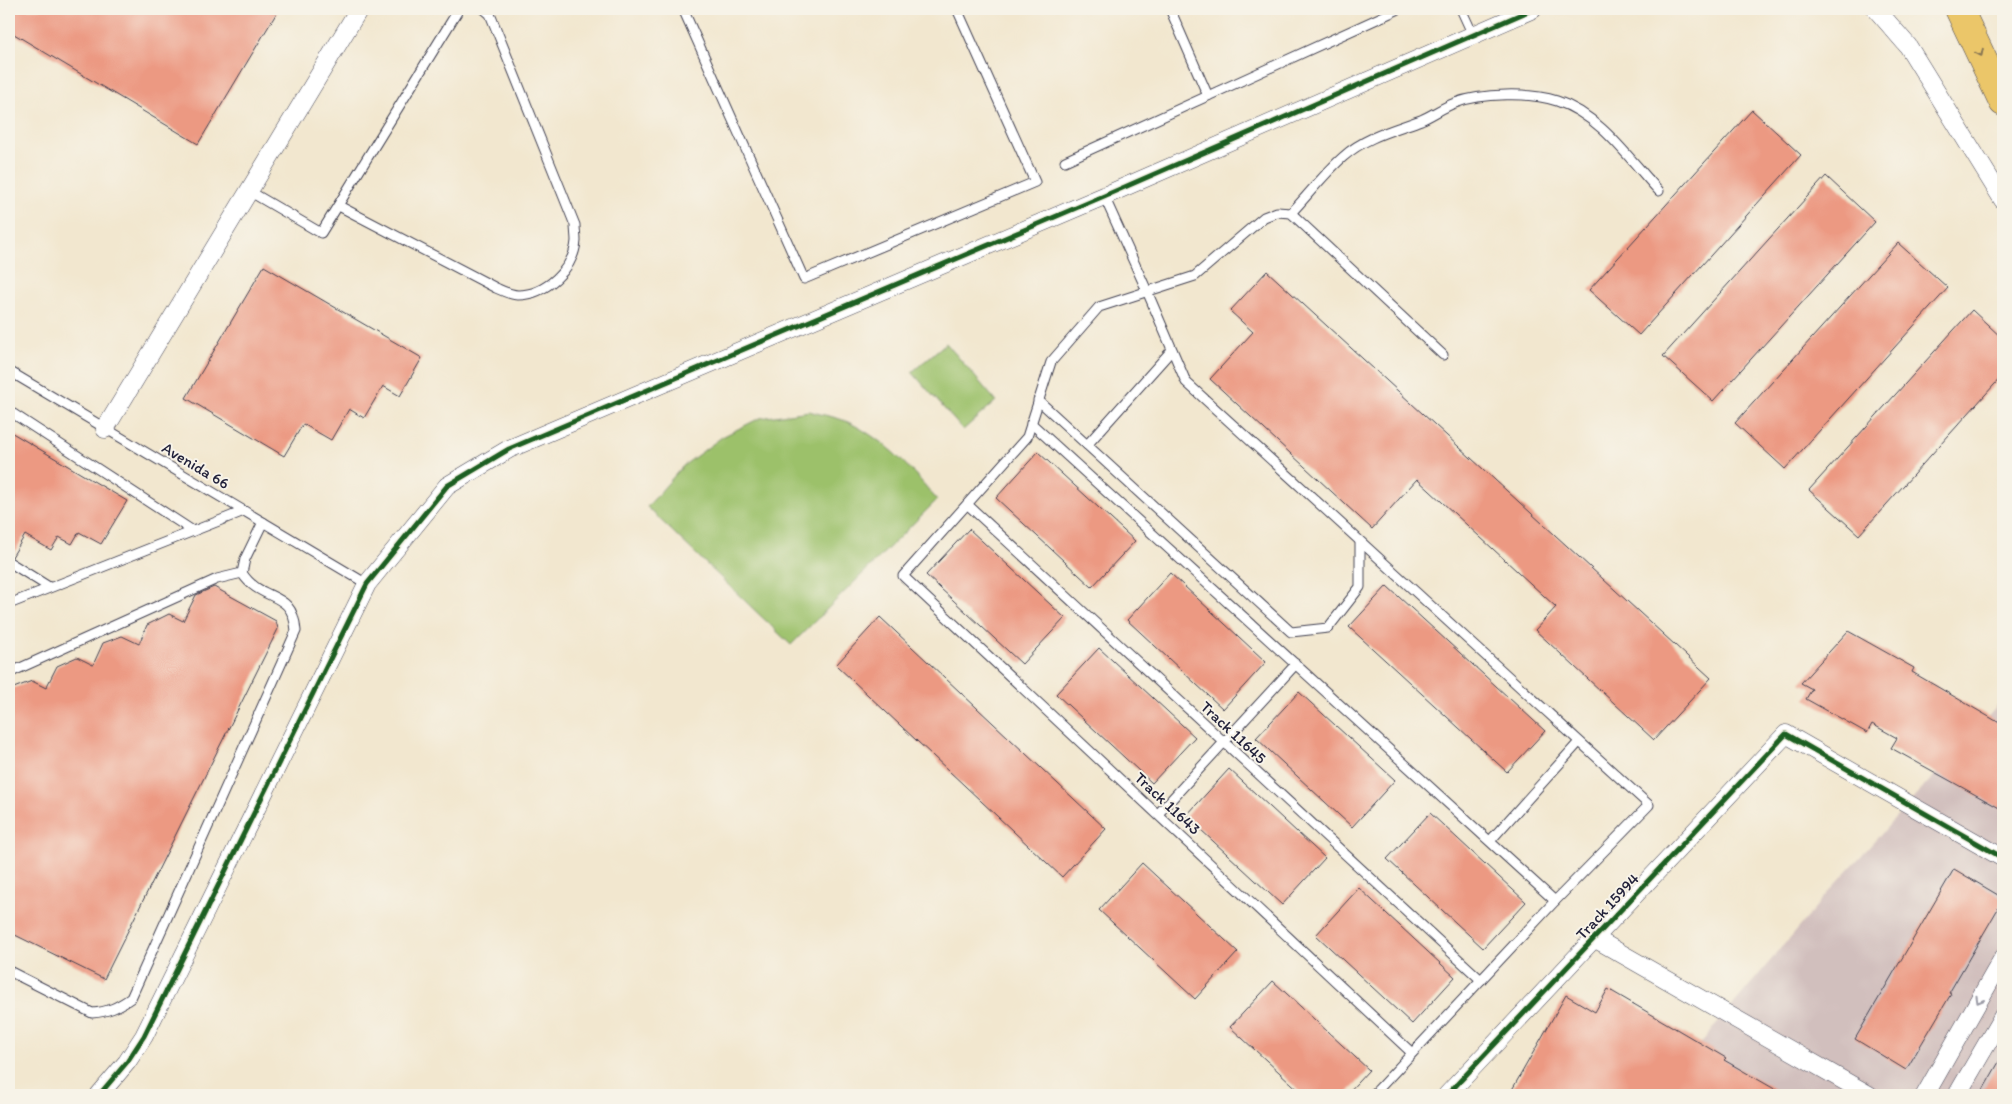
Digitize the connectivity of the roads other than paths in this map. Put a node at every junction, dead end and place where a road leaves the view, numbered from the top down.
1 (359, 9) edge
2 (459, 9) edge
3 (484, 9) edge
4 (683, 9) edge
5 (958, 9) edge
6 (1170, 9) edge
7 (1399, 9) edge
8 (1460, 9) edge
9 (1533, 9) edge
10 (1870, 9) edge
11 (1959, 9) edge
12 (1881, 14) edge
13 (1473, 35) junction
14 (1208, 96) junction
15 (2003, 102) edge
16 (1065, 161) dead end
17 (249, 191) junction
18 (1659, 191) dead end
19 (1104, 196) junction
20 (2003, 200) edge
21 (338, 206) junction
22 (1291, 213) junction
23 (1147, 291) junction
24 (1172, 350) junction
25 (1443, 355) dead end
26 (9, 371) edge
27 (1038, 400) junction
28 (9, 411) edge
29 (1031, 423) junction
30 (105, 429) junction
31 (1087, 445) junction
32 (968, 505) junction
33 (244, 511) junction
34 (263, 522) junction
35 (193, 531) junction
36 (1360, 542) junction
37 (9, 562) edge
38 (242, 573) junction
39 (367, 584) junction
40 (49, 587) junction
41 (9, 604) edge
42 (1296, 664) junction
43 (9, 673) edge
44 (1223, 742) junction
45 (1579, 742) junction
46 (1158, 814) junction
47 (1490, 842) junction
48 (2003, 858) edge
49 (1555, 901) junction
50 (1594, 938) junction
51 (2003, 958) edge
52 (9, 971) edge
53 (1481, 980) junction
54 (2003, 1016) edge
55 (1412, 1053) junction
56 (99, 1095) edge
57 (1373, 1095) edge
58 (1447, 1095) edge
59 (1869, 1095) edge
60 (1925, 1095) edge
61 (1958, 1095) edge

1 - 17 street
2 - 21 lane
3 - 21 lane
4 - 5 lane
6 - 14 lane
7 - 14 lane
8 - 13 lane
9 - 13 street
10 - 12 street
11 -> 15 main road
12 - 20 street
13 - 19 street
14 - 16 lane
17 - 21 lane
17 - 30 street
18 - 22 lane
19 - 23 lane
19 - 39 street
22 - 23 lane
22 - 25 lane
23 - 24 lane
23 - 27 lane
24 - 31 lane
24 - 36 lane
26 - 30 lane, Avenida 66
27 - 29 lane
27 - 31 lane
28 - 35 lane
29 - 32 lane
29 - 42 lane
30 - 33 lane, Avenida 66
31 - 36 lane
32 - 44 lane, Track 11645
32 - 46 lane, Track 11643
33 - 34 lane, Avenida 66
33 - 35 lane
34 - 38 lane
34 - 39 lane, Avenida 66
35 - 40 lane
36 - 45 lane
37 - 40 lane
38 - 43 lane
38 - 52 lane
39 - 56 street
40 - 41 lane
42 - 44 lane
42 - 47 lane
44 - 46 lane
44 - 53 lane, Track 11645
45 - 47 lane
45 - 49 lane
46 - 55 lane, Track 11643
47 - 49 lane
48 - 50 street, Track 15994
49 - 53 lane
50 - 58 street, Track 15994
50 - 59 street
51 -> 60 street
53 - 55 lane
54 - 61 street
55 - 57 lane

